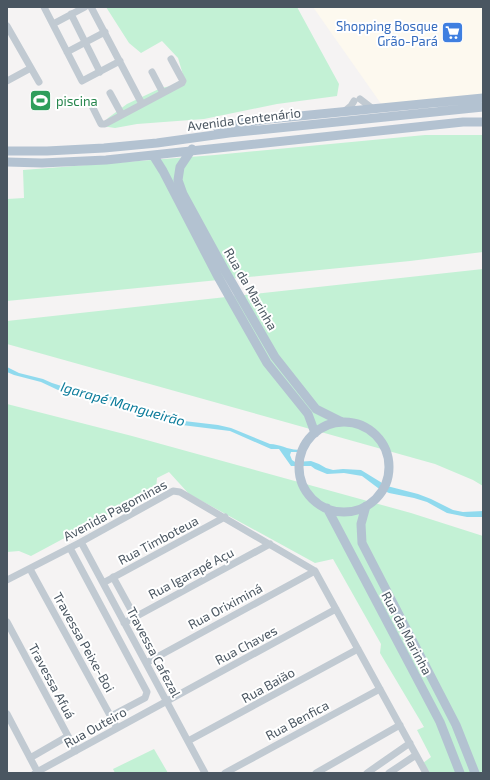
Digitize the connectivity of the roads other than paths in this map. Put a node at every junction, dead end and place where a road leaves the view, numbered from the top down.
1 (44, 7) edge
2 (85, 7) edge
3 (92, 7) edge
4 (71, 14) junction
5 (53, 24) junction
6 (8, 29) edge
7 (105, 32) junction
8 (85, 42) junction
9 (67, 52) junction
10 (171, 59) dead end
11 (120, 61) junction
12 (31, 68) junction
13 (100, 72) junction
14 (152, 72) dead end
15 (7, 81) edge
16 (39, 82) dead end
17 (110, 93) dead end
18 (163, 93) junction
19 (483, 98) edge
20 (91, 104) dead end
21 (142, 104) junction
22 (483, 107) edge
23 (373, 109) junction
24 (345, 111) junction
25 (122, 115) junction
26 (483, 122) edge
27 (200, 137) junction
28 (192, 150) junction
29 (7, 151) edge
30 (153, 154) junction
31 (7, 162) edge
32 (342, 422) junction
33 (314, 433) junction
34 (366, 506) junction
35 (327, 508) junction
36 (224, 518) junction
37 (81, 542) junction
38 (270, 544) junction
39 (70, 548) junction
40 (30, 569) junction
41 (315, 571) junction
42 (113, 578) junction
43 (7, 580) edge
44 (103, 583) junction
45 (336, 609) junction
46 (135, 617) junction
47 (7, 622) edge
48 (124, 623) junction
49 (358, 649) junction
50 (146, 663) junction
51 (380, 689) junction
52 (166, 701) junction
53 (7, 714) edge
54 (111, 716) junction
55 (400, 725) junction
56 (118, 728) junction
57 (68, 736) junction
58 (188, 741) junction
59 (410, 743) junction
60 (76, 751) junction
61 (395, 754) junction
62 (416, 754) junction
63 (30, 758) junction
64 (401, 764) junction
65 (37, 773) edge
66 (205, 773) edge
67 (225, 773) edge
68 (316, 773) edge
69 (367, 773) edge
70 (389, 773) edge
71 (426, 773) edge
72 (460, 773) edge
73 (475, 773) edge

1 - 5 street
2 - 4 street
3 - 7 street
4 - 5 street
4 - 8 street
5 - 9 street
6 - 12 street
7 - 8 street
7 - 11 street
8 - 9 street
8 - 13 street
9 - 13 street
10 - 18 street
11 - 13 street
11 - 21 street
12 - 15 street
12 - 16 street
14 - 18 street
17 - 25 street
18 - 21 street
19 - 23 main road
20 - 25 street
21 - 25 street
22 - 27 main road, Avenida Centenário
23 - 24 main road
23 - 24 street
24 - 27 main road
26 - 28 main road, Avenida Centenário
27 - 29 main road, Avenida Centenário
28 - 30 main road, Avenida Centenário
28 - 32 main road, Rua da Marinha
30 - 31 main road, Avenida Centenário
30 - 33 main road, Rua da Marinha
32 - 33 main road
32 - 34 main road
33 - 35 main road
34 - 35 main road
34 - 73 main road, Rua da Marinha
35 - 72 main road, Rua da Marinha
36 - 37 street, Avenida Pagominas
36 - 38 street, Avenida Pagominas
36 - 42 street, Rua Timboteua
37 - 39 street, Avenida Pagominas
37 - 44 street, Travessa Cafezal
38 - 41 street, Avenida Pagominas
38 - 46 street, Rua Igarapé Açu
39 - 40 street, Avenida Pagominas
39 - 54 street, Travessa Cafezal
40 - 43 street, Avenida Pagominas
40 - 54 street, Travessa Peixe-Boi
41 - 45 street
41 - 50 street, Rua Oriximiná
42 - 44 street, Rua Timboteua
42 - 46 street
44 - 48 street, Travessa Cafezal
45 - 49 street
45 - 52 street, Rua Chaves
46 - 48 street, Rua Igarapé Açu
47 - 57 street, Travessa Afuá
48 - 50 street, Travessa Cafezal
49 - 51 street
49 - 58 street, Rua Baião
50 - 52 street, Travessa Cafezal
51 - 55 street
51 - 67 street, Rua Benfica
52 - 56 street, Rua Outeiro
52 - 58 street, Travessa Cafezal
53 - 63 street
54 - 56 street, Travessa Peixe-Boi
55 - 59 street
55 - 68 street
56 - 60 street, Rua Outeiro
57 - 60 street, Travessa Afuá
57 - 63 street
58 - 66 street, Travessa Cafezal
59 - 61 street
59 - 62 street
60 - 65 street, Rua Outeiro
61 - 64 street
61 - 69 street
62 - 64 street
62 - 71 street
63 - 65 street
64 - 70 street

